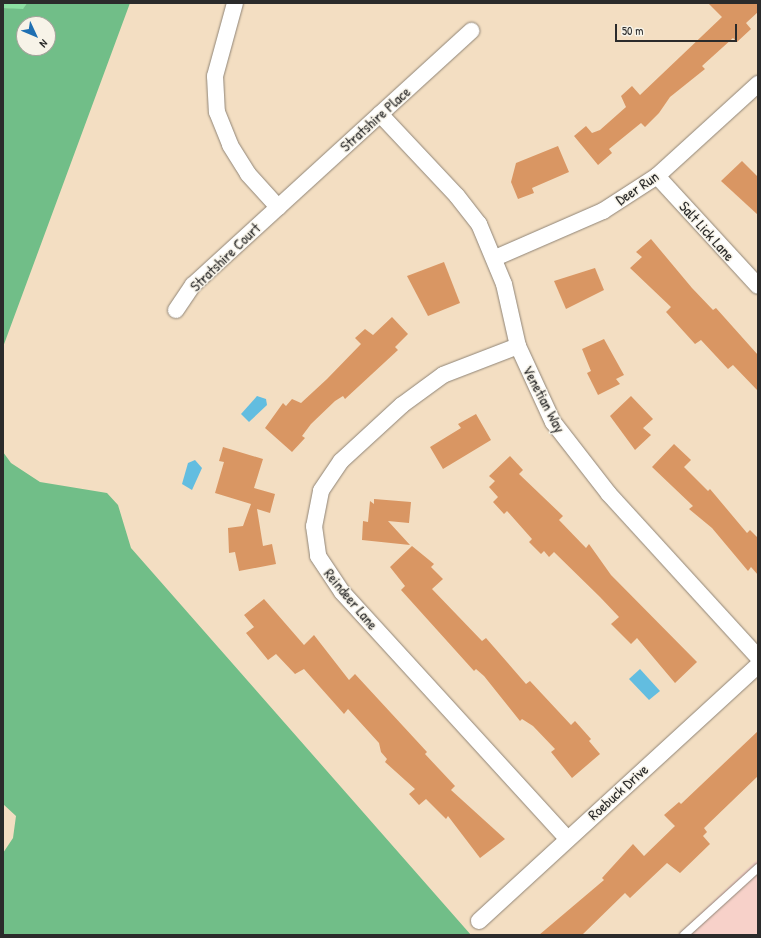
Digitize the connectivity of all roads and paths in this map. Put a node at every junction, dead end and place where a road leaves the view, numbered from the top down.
1 (235, 3) edge
2 (471, 31) dead end
3 (758, 84) edge
4 (380, 114) junction
5 (657, 176) junction
6 (278, 207) junction
7 (495, 258) junction
8 (758, 286) edge
9 (176, 310) dead end
10 (518, 346) junction
11 (758, 657) edge
12 (758, 665) edge
13 (567, 838) junction
14 (758, 868) edge
15 (479, 921) dead end
16 (684, 935) edge

1 - 6 street
2 - 4 street, Stratshire Place
3 - 5 street, Deer Run
4 - 6 street, Stratshire Place
4 - 7 street, Venetian Way
5 - 7 street, Deer Run
5 - 8 street, Salt Lick Lane
6 - 9 street, Stratshire Court
7 - 10 street, Venetian Way
10 - 11 street, Venetian Way
10 - 13 street, Reindeer Lane
12 - 13 street, Roebuck Drive
13 - 15 street, Roebuck Drive
14 - 16 lane

